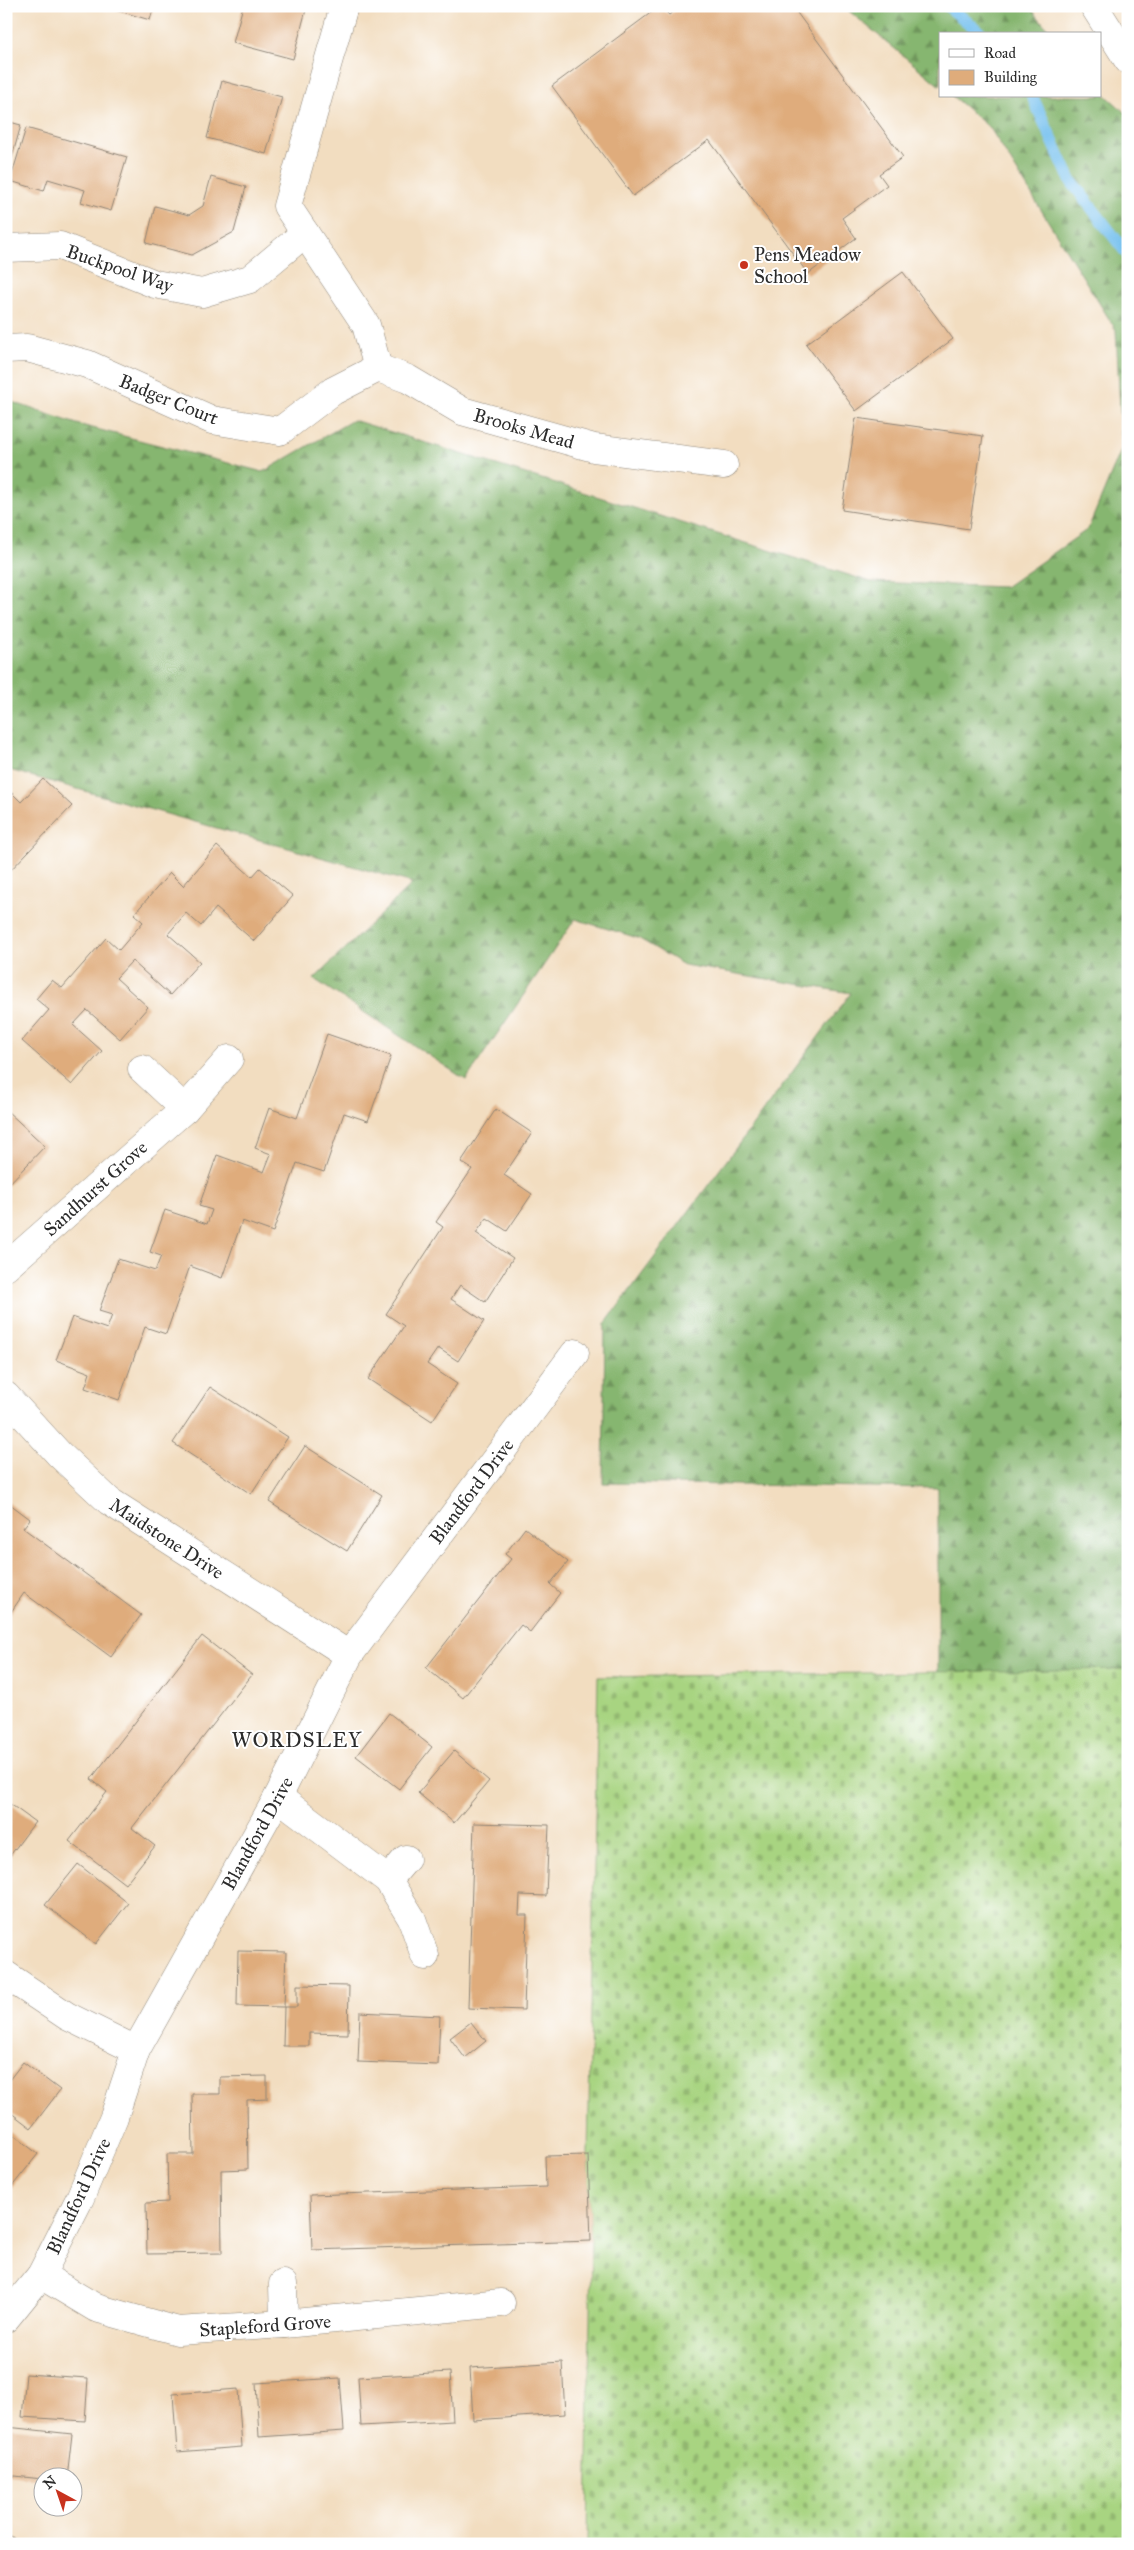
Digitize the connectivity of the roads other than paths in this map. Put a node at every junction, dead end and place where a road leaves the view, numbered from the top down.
1 (344, 6) edge
2 (1094, 6) edge
3 (1128, 60) edge
4 (305, 233) junction
5 (6, 248) edge
6 (6, 349) edge
7 (378, 368) junction
8 (724, 465) dead end
9 (229, 1059) dead end
10 (142, 1069) dead end
11 (184, 1109) junction
12 (6, 1267) edge
13 (575, 1353) dead end
14 (6, 1396) edge
15 (348, 1656) junction
16 (278, 1797) junction
17 (406, 1859) dead end
18 (388, 1880) junction
19 (425, 1956) dead end
20 (6, 1975) edge
21 (136, 2050) junction
22 (41, 2276) junction
23 (283, 2284) dead end
24 (501, 2303) dead end
25 (6, 2318) edge
26 (284, 2324) junction

1 - 4 street
2 - 3 street
4 - 5 street, Buckpool Way
4 - 7 street
6 - 7 street, Badger Court
7 - 8 street, Brooks Mead
9 - 11 street, Sandhurst Grove
10 - 11 street
11 - 12 street, Sandhurst Grove
13 - 15 street, Blandford Drive
14 - 15 street, Maidstone Drive
15 - 16 street, Blandford Drive
16 - 18 street
16 - 21 street, Blandford Drive
17 - 18 street
18 - 19 street
20 - 21 street
21 - 22 street, Blandford Drive
22 - 25 street, Blandford Drive
22 - 26 street, Stapleford Grove
23 - 26 street
24 - 26 street, Stapleford Grove

